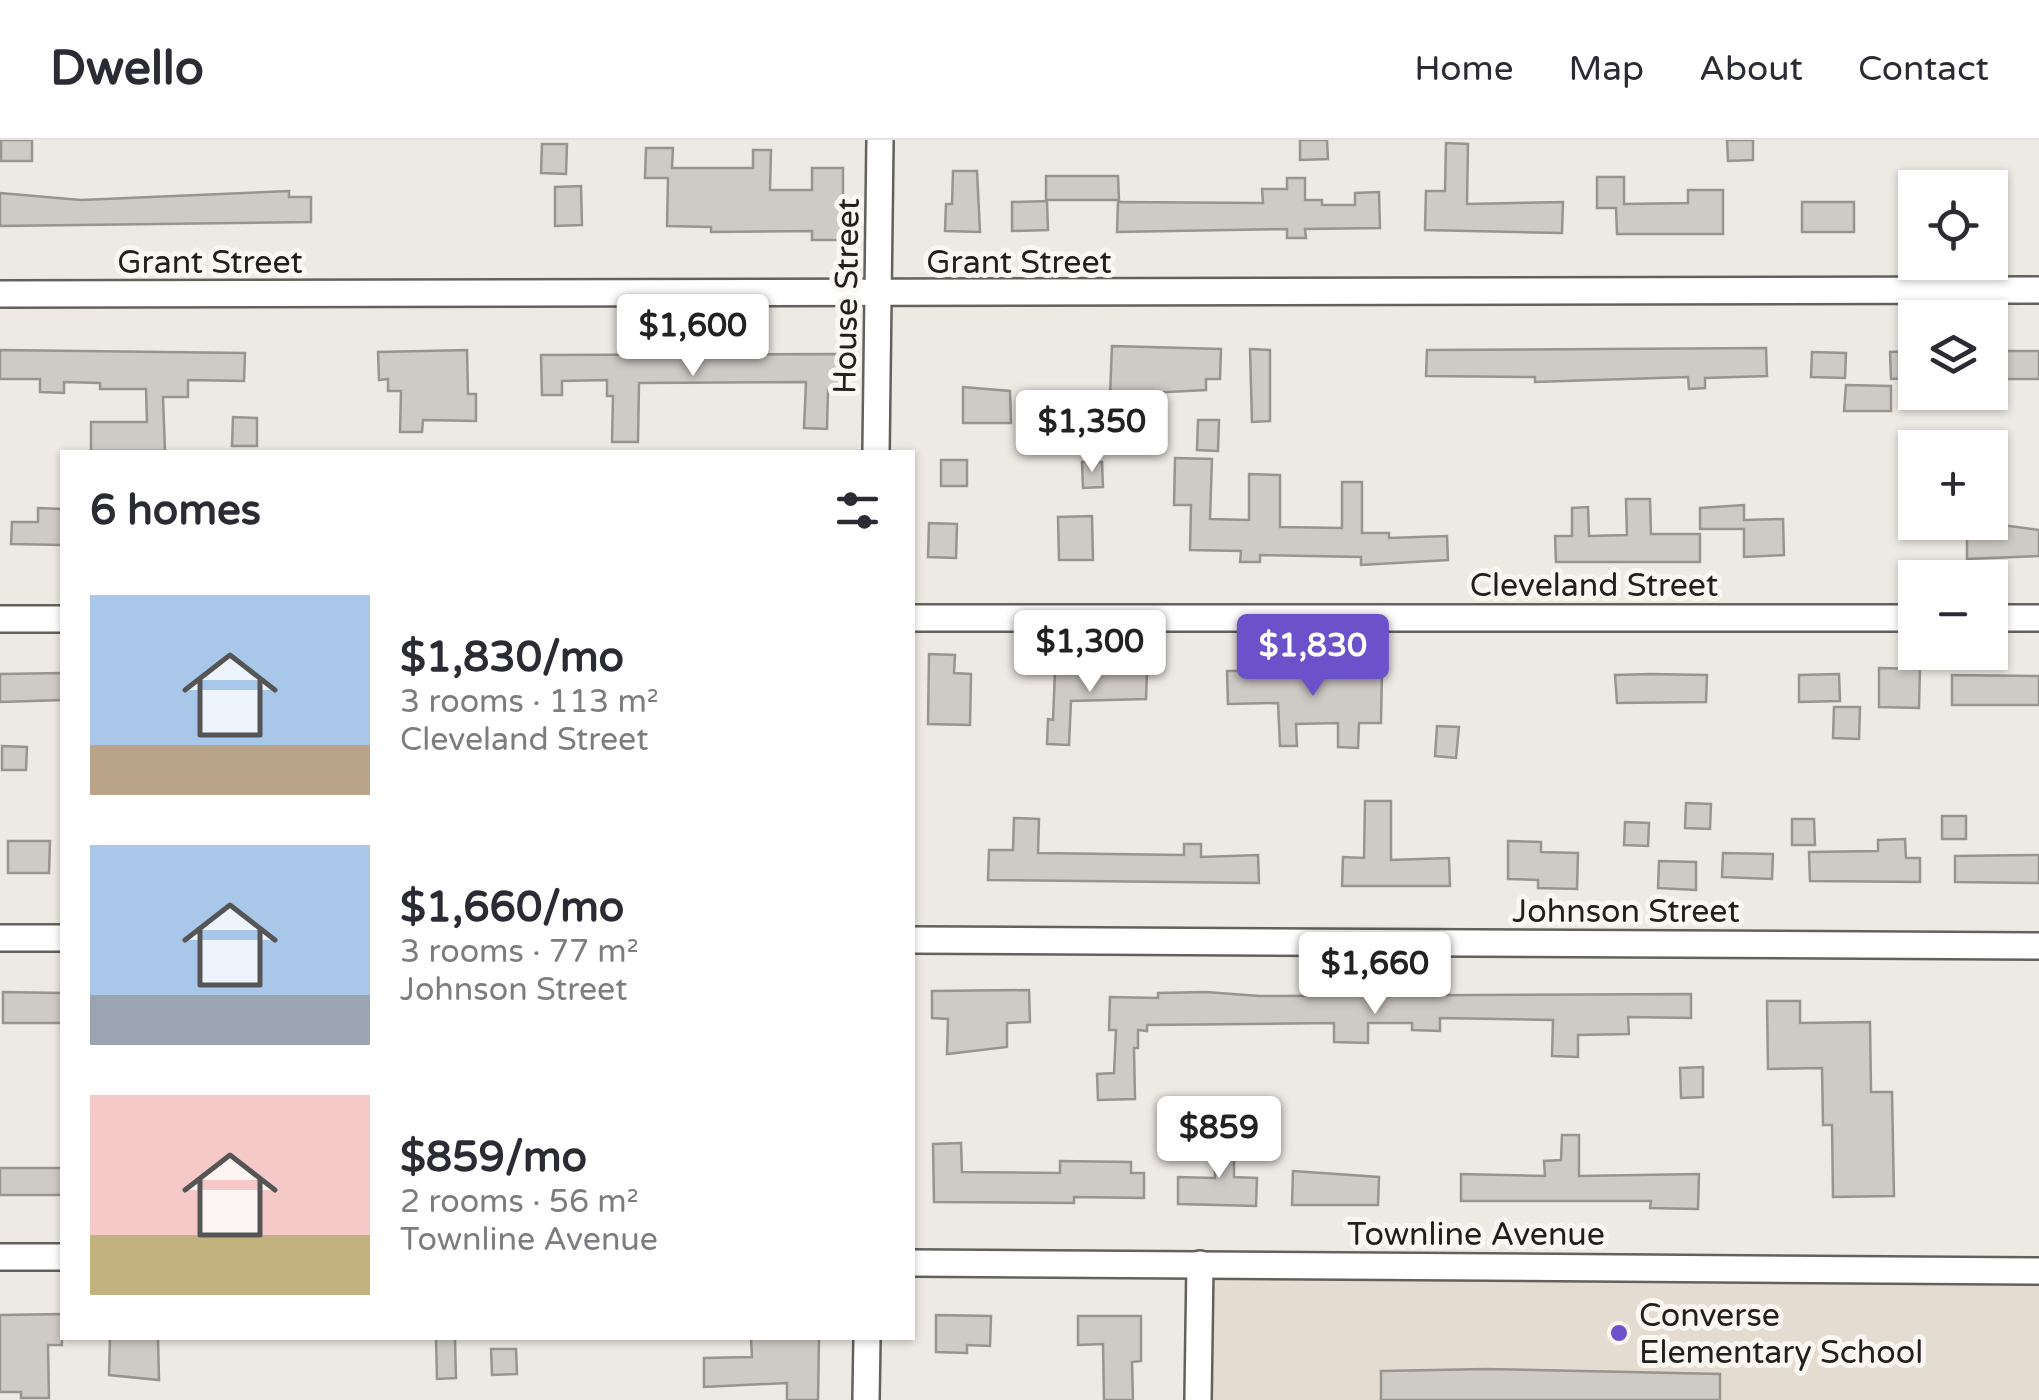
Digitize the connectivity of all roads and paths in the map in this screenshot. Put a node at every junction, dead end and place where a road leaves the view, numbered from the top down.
1 (880, 140) edge
2 (2039, 290) edge
3 (0, 294) edge
4 (878, 295) junction
5 (876, 450) edge
6 (915, 618) edge
7 (1898, 618) edge
8 (2008, 618) edge
9 (2039, 618) edge
10 (0, 619) edge
11 (60, 619) edge
12 (0, 938) edge
13 (60, 938) edge
14 (915, 940) edge
15 (2039, 946) edge
16 (0, 1257) edge
17 (60, 1257) edge
18 (915, 1263) edge
19 (1200, 1264) junction
20 (2039, 1271) edge
21 (866, 1340) edge
22 (866, 1400) edge
23 (1198, 1400) edge

1 - 4 street, House Street
2 - 4 street, Grant Street
3 - 4 street, Grant Street
4 - 5 street, House Street
6 - 7 street, Cleveland Street
8 - 9 street
10 - 11 street
12 - 13 street
14 - 15 street, Johnson Street
16 - 17 street
18 - 19 street, Townline Avenue
19 - 20 street, Townline Avenue
19 - 23 street
21 - 22 street

